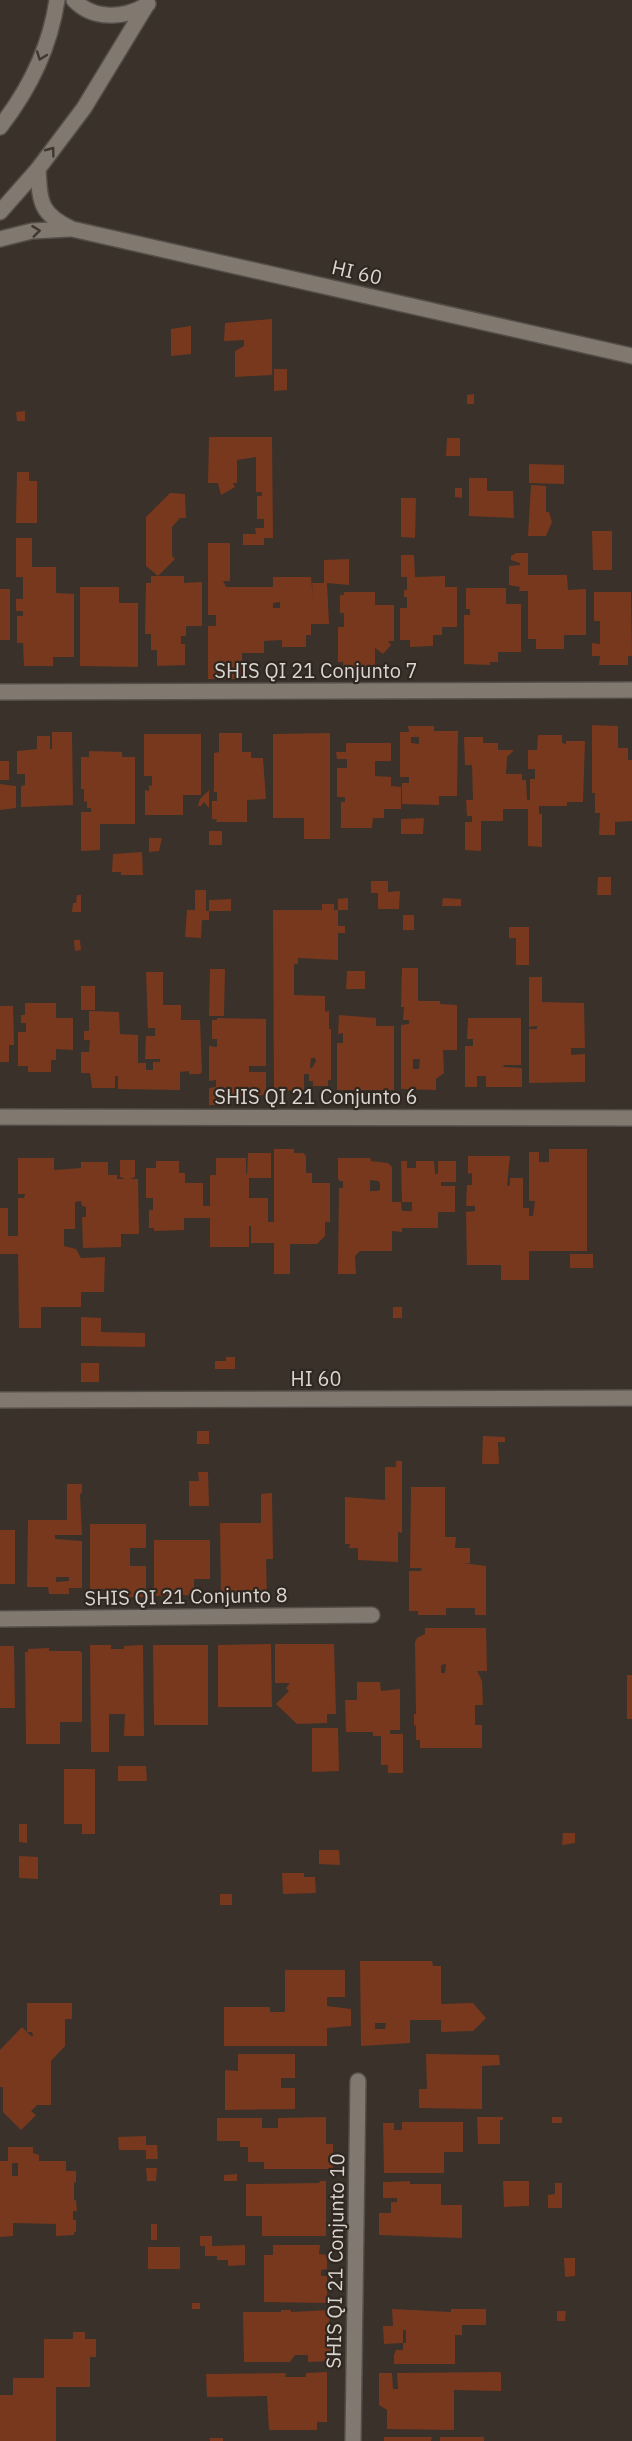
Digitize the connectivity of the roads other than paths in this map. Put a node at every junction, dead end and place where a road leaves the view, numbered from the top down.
1 (57, 0) edge
2 (74, 0) edge
3 (148, 3) edge
4 (0, 127) edge
5 (38, 170) junction
6 (0, 212) edge
7 (72, 229) junction
8 (0, 239) edge
9 (632, 356) edge
10 (632, 690) edge
11 (0, 692) edge
12 (0, 1117) edge
13 (632, 1118) edge
14 (632, 1398) edge
15 (0, 1400) edge
16 (372, 1616) dead end
17 (0, 1619) edge
18 (358, 2081) dead end
19 (353, 2441) edge

1 -> 4 street
2 - 3 street
5 -> 3 street
5 - 6 street
5 - 7 street, HI 60
8 -> 7 street, HI 60
7 - 9 street, HI 60
10 - 11 street, SHIS QI 21 Conjunto 7
12 - 13 street, SHIS QI 21 Conjunto 6
14 - 15 street, HI 60
16 - 17 street, SHIS QI 21 Conjunto 8
18 - 19 street, SHIS QI 21 Conjunto 10

